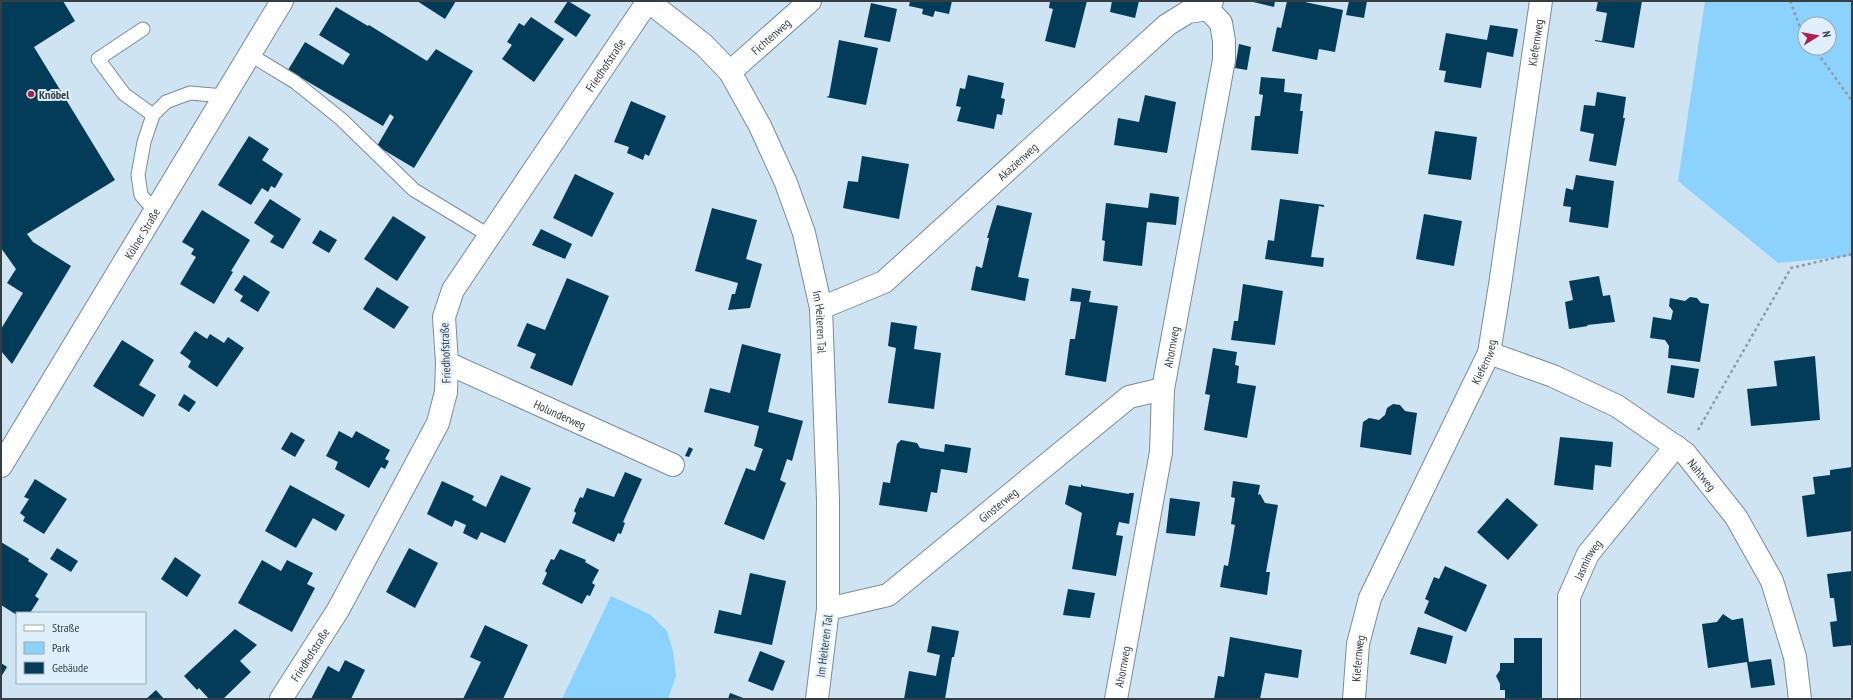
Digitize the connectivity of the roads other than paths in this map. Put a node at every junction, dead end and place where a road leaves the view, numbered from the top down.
1 (282, 1) edge
2 (648, 1) edge
3 (810, 1) edge
4 (1541, 1) edge
5 (1210, 5) edge
6 (143, 29) dead end
7 (249, 54) junction
8 (730, 72) junction
9 (224, 96) junction
10 (153, 115) junction
11 (155, 211) junction
12 (490, 236) junction
13 (821, 308) junction
14 (1489, 353) junction
15 (447, 363) junction
16 (1163, 389) junction
17 (1680, 450) junction
18 (673, 465) dead end
19 (1, 466) edge
20 (828, 609) junction
21 (281, 699) edge
22 (817, 699) edge
23 (1116, 699) edge
24 (1354, 699) edge
25 (1569, 699) edge
26 (1800, 699) edge

1 - 7 street, Kölner Straße
2 - 8 street, Im Heiteren Tal
2 - 12 street, Friedhofstraße
3 - 8 street, Fichtenweg
4 - 14 street, Kiefernweg
5 - 13 street, Akazienweg
5 - 16 street, Ahornweg
6 - 10 lane
7 - 9 street, Kölner Straße
7 - 12 lane
8 - 13 street, Im Heiteren Tal
9 - 10 lane
9 - 11 street, Kölner Straße
10 - 11 lane
11 - 19 street, Kölner Straße
12 - 15 street, Friedhofstraße
13 - 20 street, Im Heiteren Tal
14 - 17 street, Nahtweg
14 - 24 street, Kiefernweg
15 - 18 street, Holunderweg
15 - 21 street, Friedhofstraße
16 - 20 street, Ginsterweg
16 - 23 street, Ahornweg
17 - 25 street, Jasminweg
17 - 26 street, Nahtweg
20 - 22 street, Im Heiteren Tal

